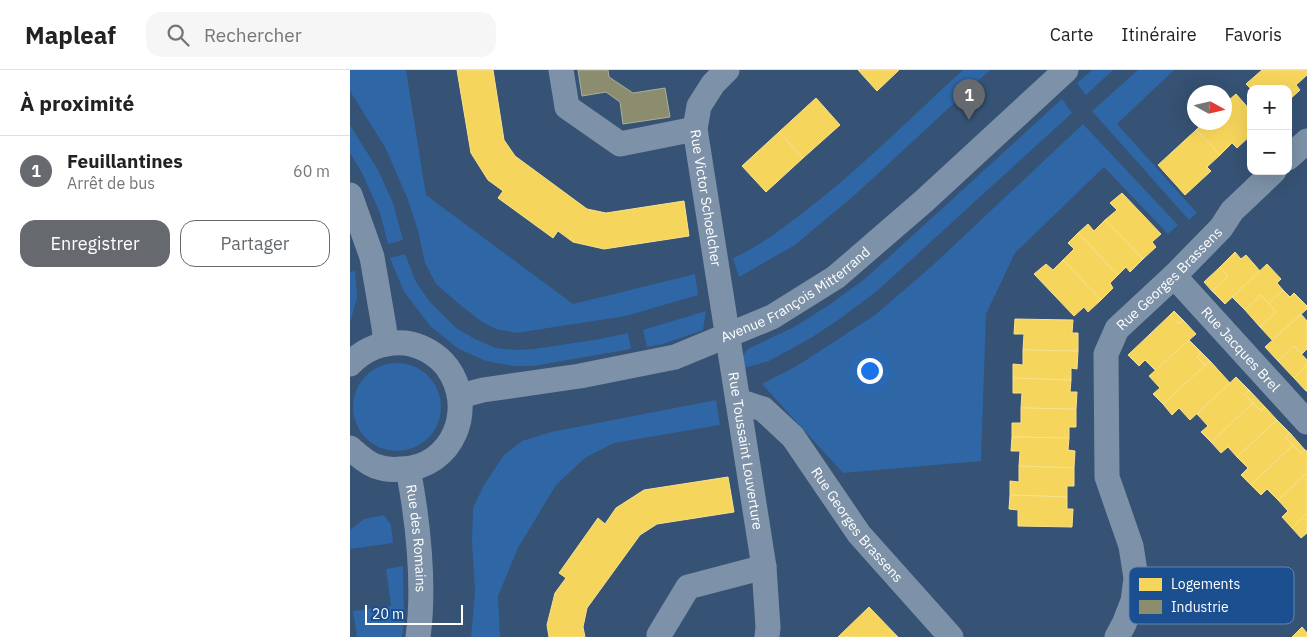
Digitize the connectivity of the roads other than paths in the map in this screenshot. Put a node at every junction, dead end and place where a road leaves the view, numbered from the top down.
1 (561, 70) edge
2 (727, 70) edge
3 (1066, 70) edge
4 (695, 129) junction
5 (1307, 141) edge
6 (1292, 154) edge
7 (1270, 175) edge
8 (350, 195) edge
9 (1174, 276) junction
10 (728, 335) junction
11 (386, 344) junction
12 (350, 364) edge
13 (460, 396) junction
14 (738, 401) junction
15 (1307, 422) edge
16 (350, 448) edge
17 (408, 469) junction
18 (764, 567) junction
19 (1134, 567) edge
20 (1129, 611) edge
21 (418, 637) edge
22 (659, 637) edge
23 (767, 637) edge
24 (951, 637) edge
25 (1117, 637) edge

1 - 4 street
2 - 4 street, Rue Victor Schoelcher
3 - 10 street, Avenue François Mitterrand
4 - 10 street, Rue Victor Schoelcher
5 - 6 street
7 - 9 street, Rue Georges Brassens
8 - 11 street
9 - 15 street, Rue Jacques Brel
9 - 19 street, Rue Georges Brassens
10 - 13 street, Avenue François Mitterrand
10 - 14 street, Rue Toussaint Louverture
11 - 12 street
11 - 13 street
13 - 17 street
14 - 18 street, Rue Toussaint Louverture
14 - 24 street, Rue Georges Brassens
16 - 17 street
17 - 21 street, Rue des Romains
18 - 22 street
18 - 23 street, Rue Toussaint Louverture
20 - 25 street, Rue Georges Brassens

